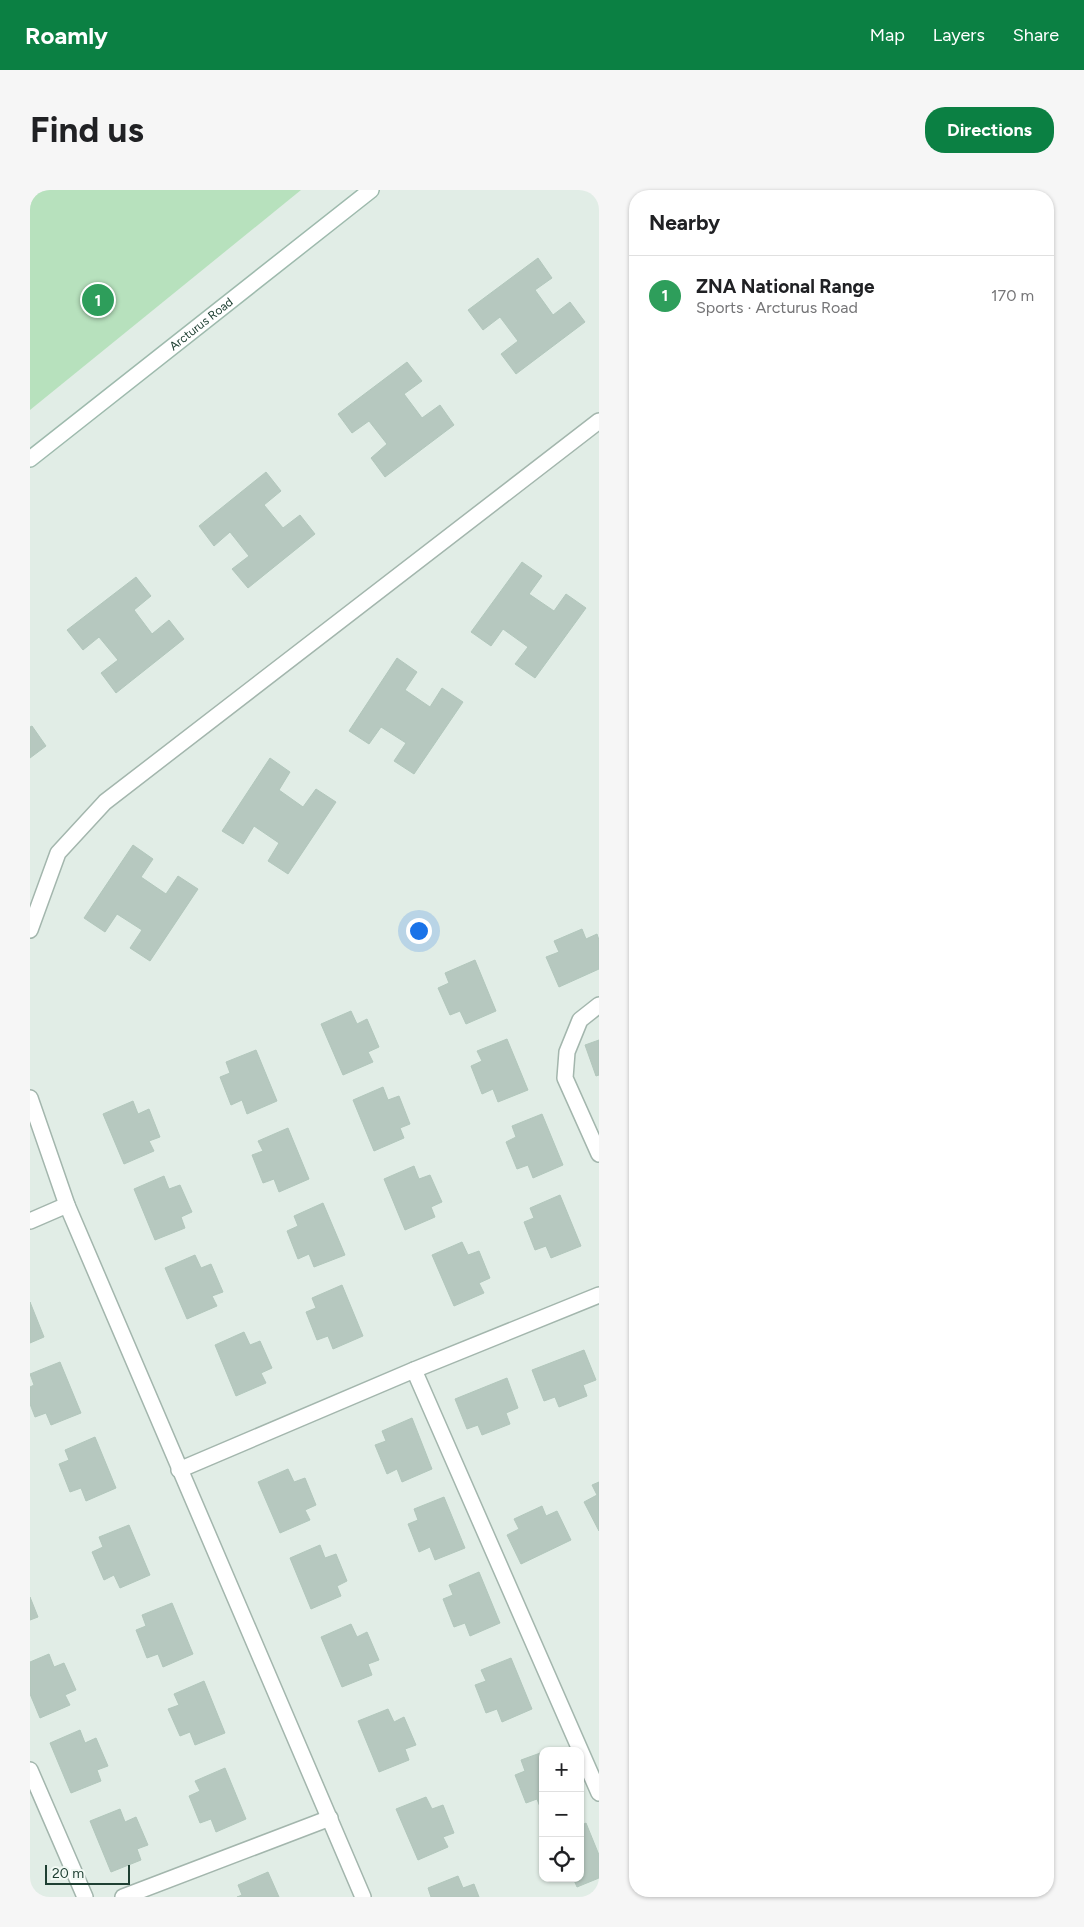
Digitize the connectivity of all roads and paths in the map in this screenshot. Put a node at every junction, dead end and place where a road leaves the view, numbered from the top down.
1 (371, 190) edge
2 (599, 421) edge
3 (30, 459) edge
4 (30, 930) edge
5 (599, 1005) edge
6 (30, 1098) edge
7 (599, 1154) edge
8 (67, 1205) junction
9 (30, 1221) edge
10 (599, 1295) edge
11 (414, 1370) junction
12 (179, 1470) junction
13 (30, 1770) edge
14 (599, 1794) edge
15 (330, 1818) junction
16 (85, 1897) edge
17 (123, 1897) edge
18 (363, 1897) edge

1 - 3 street, Arcturus Road
2 - 4 street
5 - 7 street
6 - 8 street
8 - 9 street
8 - 12 street
10 - 11 street
11 - 12 street
11 - 14 street
12 - 15 street
13 - 16 street
15 - 17 street
15 - 18 street

